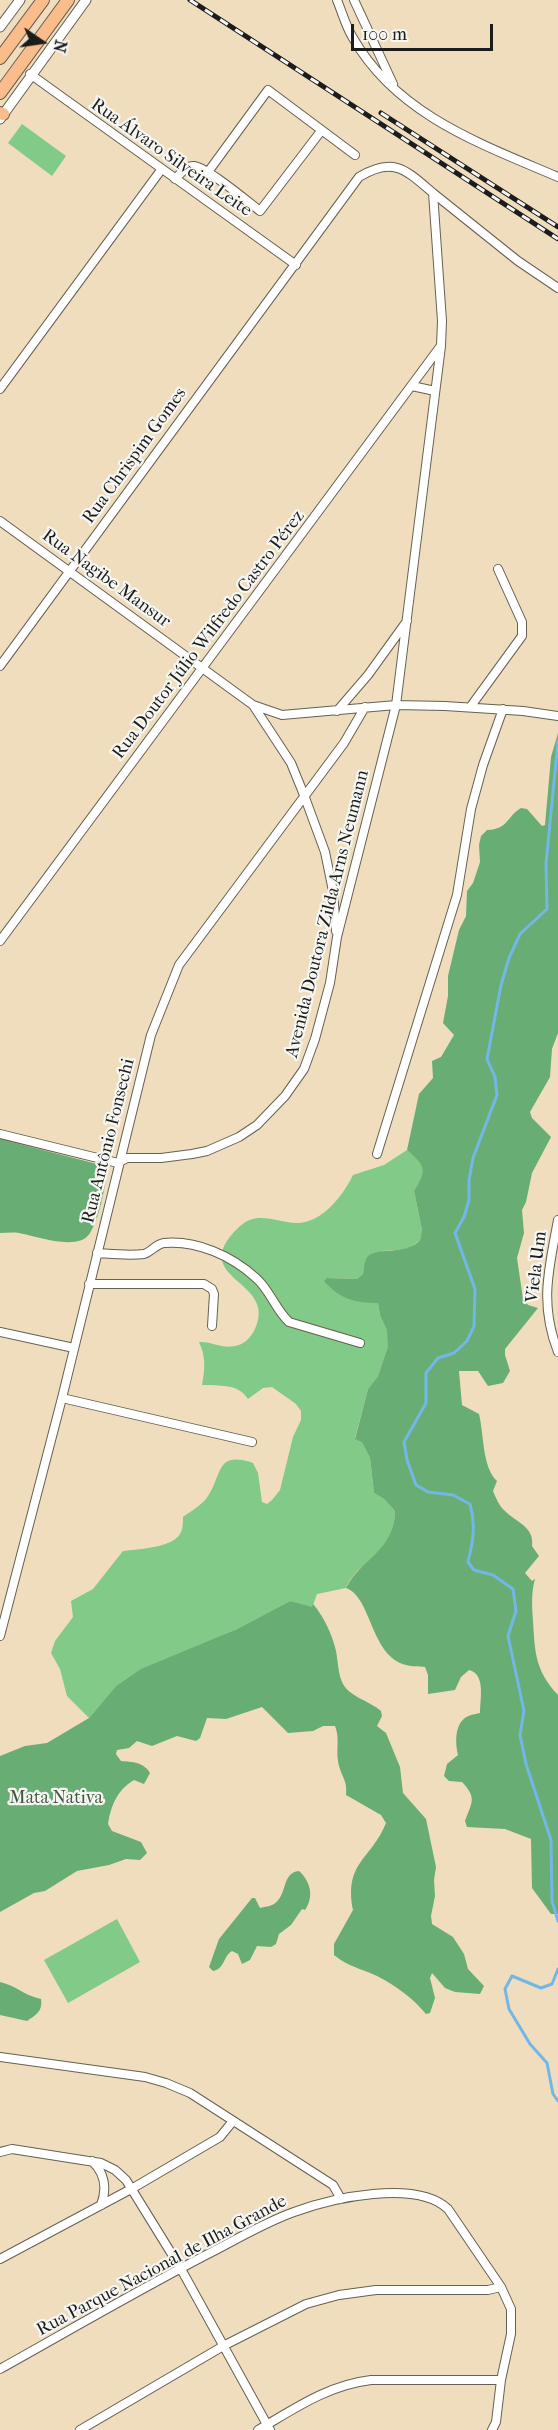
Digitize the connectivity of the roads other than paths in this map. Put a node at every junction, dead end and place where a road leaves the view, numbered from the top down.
1 (20, 0) edge
2 (43, 0) edge
3 (68, 0) edge
4 (86, 0) edge
5 (337, 0) edge
6 (354, 0) edge
7 (0, 27) edge
8 (368, 30) junction
9 (352, 37) junction
10 (0, 58) edge
11 (30, 74) junction
12 (396, 91) junction
13 (0, 93) edge
14 (1, 115) edge
15 (321, 131) junction
16 (355, 155) dead end
17 (161, 170) junction
18 (208, 172) junction
19 (558, 177) edge
20 (175, 179) junction
21 (433, 193) junction
22 (296, 265) junction
23 (558, 288) edge
24 (441, 346) junction
25 (412, 386) junction
26 (0, 389) edge
27 (435, 391) junction
28 (0, 521) edge
29 (498, 568) dead end
30 (69, 571) junction
31 (408, 620) junction
32 (0, 666) edge
33 (203, 667) junction
34 (253, 705) junction
35 (396, 705) junction
36 (471, 706) junction
37 (365, 707) junction
38 (503, 709) junction
39 (337, 711) junction
40 (558, 716) edge
41 (304, 795) junction
42 (337, 937) junction
43 (0, 941) edge
44 (0, 1134) edge
45 (377, 1154) dead end
46 (118, 1164) junction
47 (558, 1220) edge
48 (97, 1253) junction
49 (548, 1275) junction
50 (558, 1277) edge
51 (89, 1284) junction
52 (212, 1326) dead end
53 (0, 1332) edge
54 (360, 1343) dead end
55 (74, 1348) junction
56 (558, 1352) edge
57 (62, 1398) junction
58 (252, 1442) dead end
59 (0, 1636) edge
60 (0, 2057) edge
61 (233, 2121) junction
62 (0, 2152) edge
63 (91, 2160) junction
64 (133, 2188) junction
65 (341, 2199) junction
66 (100, 2205) junction
67 (0, 2259) edge
68 (181, 2269) junction
69 (501, 2287) junction
70 (225, 2345) junction
71 (0, 2369) edge
72 (501, 2380) junction
73 (268, 2427) edge
74 (80, 2430) edge
75 (258, 2430) edge
76 (492, 2430) edge

1 - 7 street
2 - 10 main road
3 - 13 main road
4 - 11 street
5 - 9 street
6 - 8 street
8 - 9 street
8 - 12 street
9 - 12 street
11 - 14 street
11 - 17 street, Rua Álvaro Silveira Leite
12 - 19 street
15 - 16 street
15 - 18 street
15 - 18 street
17 - 20 street, Rua Álvaro Silveira Leite
17 - 26 street
18 - 20 street
20 - 22 street, Rua Álvaro Silveira Leite
21 - 22 street, Rua Chrispim Gomes
21 - 23 street
21 - 24 street, Avenida Doutora Zilda Arns Neumann
22 - 30 street, Rua Chrispim Gomes
24 - 25 street, Rua Doutor Júlio Wilfredo Castro Pérez
24 - 27 street, Avenida Doutora Zilda Arns Neumann
25 - 27 street
25 - 33 street, Rua Doutor Júlio Wilfredo Castro Pérez
27 - 31 street, Avenida Doutora Zilda Arns Neumann
28 - 30 street, Rua Nagibe Mansur
29 - 36 street
30 - 32 street, Rua Chrispim Gomes
30 - 33 street, Rua Nagibe Mansur
31 - 35 street, Avenida Doutora Zilda Arns Neumann
31 - 39 street, Avenida Doutora Zilda Arns Neumann
33 - 34 street, Rua Nagibe Mansur
33 - 43 street, Rua Doutor Júlio Wilfredo Castro Pérez
34 - 39 street, Rua Nagibe Mansur
34 - 41 street, Rua Nagibe Mansur
35 - 36 street, Rua Nagibe Mansur
35 - 37 street, Rua Nagibe Mansur
35 - 42 street, Avenida Doutora Zilda Arns Neumann
36 - 38 street, Rua Nagibe Mansur
37 - 39 street, Rua Nagibe Mansur
37 - 41 street, Rua Antônio Fonsechi
38 - 40 street, Rua Nagibe Mansur
38 - 45 street
41 - 42 street, Rua Nagibe Mansur
41 - 46 street, Rua Antônio Fonsechi
42 - 46 street, Avenida Doutora Zilda Arns Neumann
44 - 46 street
46 - 48 street, Rua Antônio Fonsechi
47 - 49 street, Viela Um
48 - 51 street, Rua Antônio Fonsechi
48 - 54 street
49 - 50 street
49 - 56 street, Viela Um
51 - 52 street
51 - 55 street, Rua Antônio Fonsechi
53 - 55 street
55 - 57 street, Rua Antônio Fonsechi
57 - 58 street
57 - 59 street, Rua Antônio Fonsechi
60 - 61 street
61 - 64 street
61 - 65 street
62 - 63 street
63 - 64 street
63 - 66 street
64 - 66 street
64 - 68 street
65 - 68 street, Rua Parque Nacional de Ilha Grande
65 - 69 street, Rua Parque Nacional de Ilha Grande
66 - 67 street
68 - 70 street
68 - 71 street, Rua Parque Nacional de Ilha Grande
69 - 70 street
69 - 72 street, Rua Parque Nacional de Ilha Grande
70 - 73 street
70 - 74 street
72 - 73 street
72 - 76 street, Rua Parque Nacional de Ilha Grande
73 - 75 street

